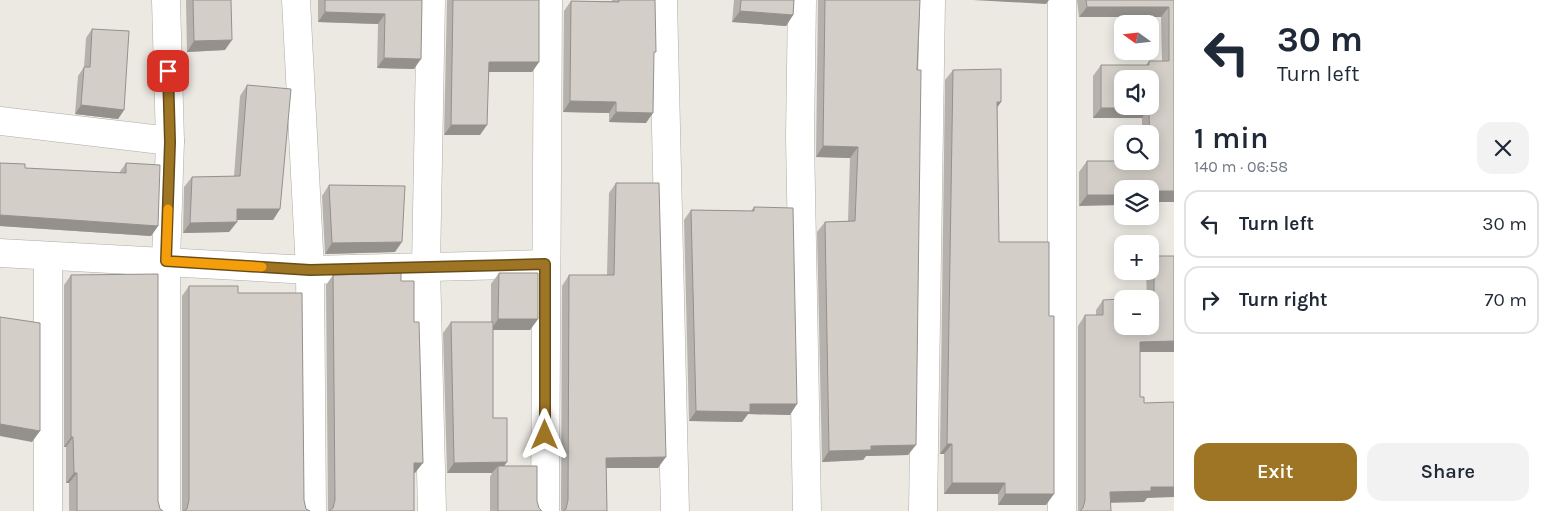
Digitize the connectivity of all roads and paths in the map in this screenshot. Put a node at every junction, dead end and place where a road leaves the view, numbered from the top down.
1 (166, 0) edge
2 (296, 0) edge
3 (432, 0) edge
4 (548, 0) edge
5 (664, 0) edge
6 (802, 0) edge
7 (931, 0) edge
8 (1062, 0) edge
9 (0, 121) edge
10 (170, 142) junction
11 (0, 253) edge
12 (48, 256) junction
13 (166, 261) junction
14 (545, 264) junction
15 (426, 266) junction
16 (310, 270) junction
17 (48, 511) edge
18 (166, 511) edge
19 (312, 511) edge
20 (432, 511) edge
21 (544, 511) edge
22 (675, 511) edge
23 (807, 511) edge
24 (923, 511) edge
25 (1062, 511) edge

1 - 10 street
2 - 16 street
3 - 15 street
4 - 14 street
5 - 22 street
6 - 23 street
7 - 24 street
8 - 25 street
9 - 10 street
10 - 13 street
11 - 12 street
12 - 13 street
12 - 17 street
13 - 16 street
13 - 18 street
14 - 15 street
14 - 21 street
15 - 16 street
15 - 20 street
16 - 19 street

